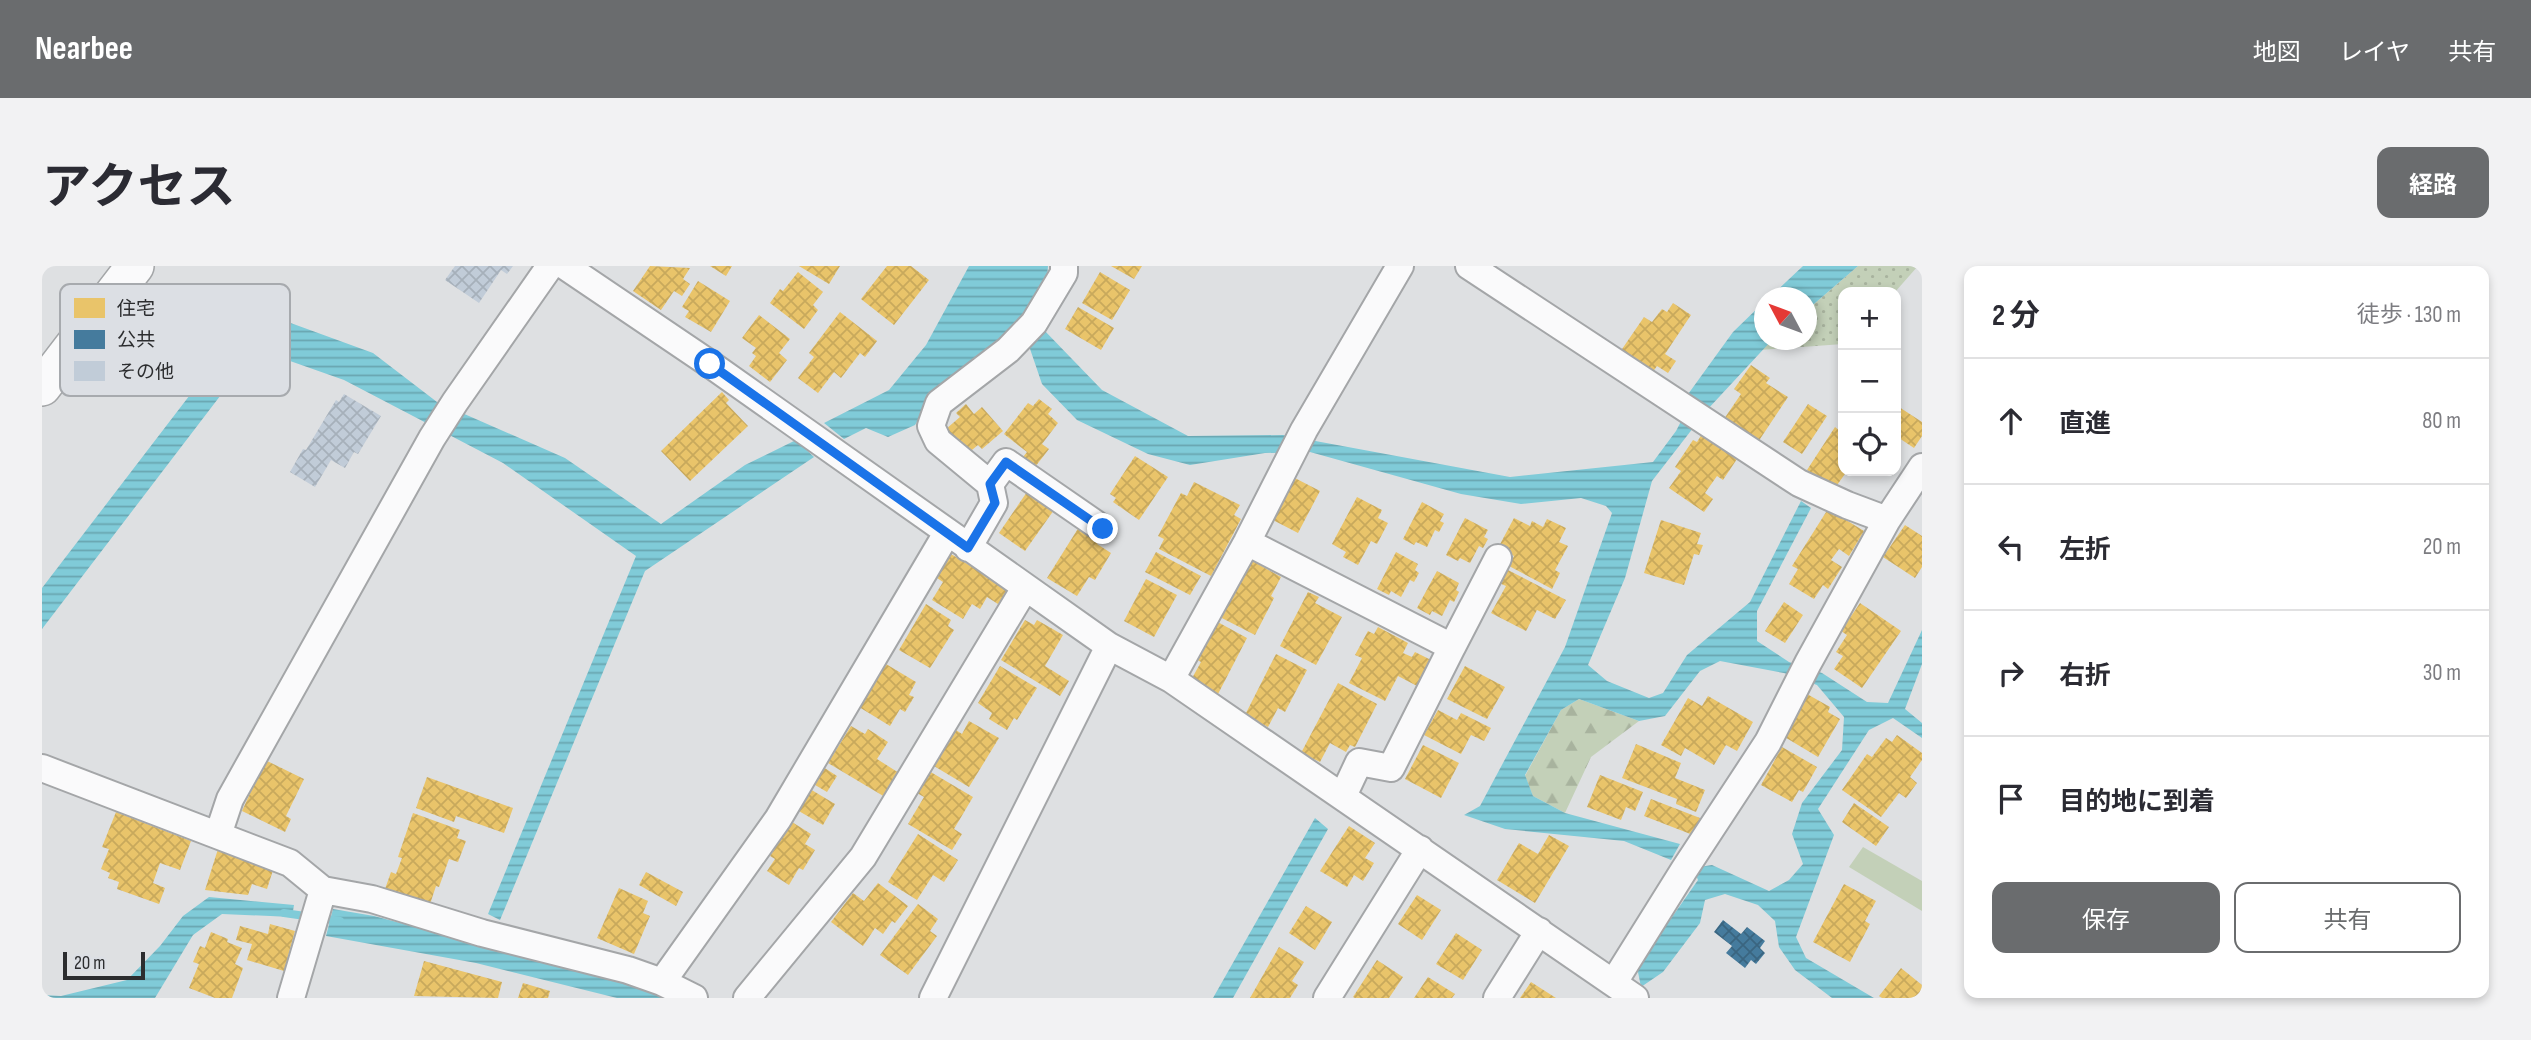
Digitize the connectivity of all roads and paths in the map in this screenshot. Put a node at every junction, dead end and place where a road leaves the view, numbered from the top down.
1 (135, 266) edge
2 (550, 266) edge
3 (565, 266) edge
4 (1064, 266) edge
5 (1400, 266) edge
6 (1469, 266) edge
7 (121, 284) edge
8 (60, 364) edge
9 (42, 387) edge
10 (1922, 467) edge
11 (990, 484) junction
12 (1887, 520) junction
13 (1103, 529) dead end
14 (947, 533) junction
15 (1247, 542) junction
16 (968, 548) junction
17 (1498, 558) dead end
18 (1025, 588) junction
19 (1109, 646) junction
20 (1452, 647) junction
21 (1171, 679) junction
22 (42, 768) edge
23 (1343, 796) junction
24 (218, 835) junction
25 (1420, 849) junction
26 (318, 908) junction
27 (1539, 931) junction
28 (662, 982) junction
29 (1614, 982) junction
30 (291, 998) edge
31 (694, 998) edge
32 (747, 998) edge
33 (933, 998) edge
34 (1327, 998) edge
35 (1497, 998) edge
36 (1635, 998) edge

1 - 7 street
2 - 24 street
3 - 14 street
4 - 11 street
5 - 15 street
6 - 12 street
8 - 9 street
10 - 12 street
11 - 13 street
11 - 16 street
12 - 29 street
14 - 16 street
14 - 28 street
15 - 20 street
15 - 21 street
16 - 18 street
17 - 20 street
18 - 19 street
18 - 32 street
19 - 21 street
19 - 33 street
20 - 23 street
21 - 23 street
22 - 24 street
23 - 25 street
24 - 26 street
25 - 27 street
25 - 34 street
26 - 28 street
26 - 30 street
27 - 29 street
27 - 35 street
28 - 31 street
29 - 36 street

